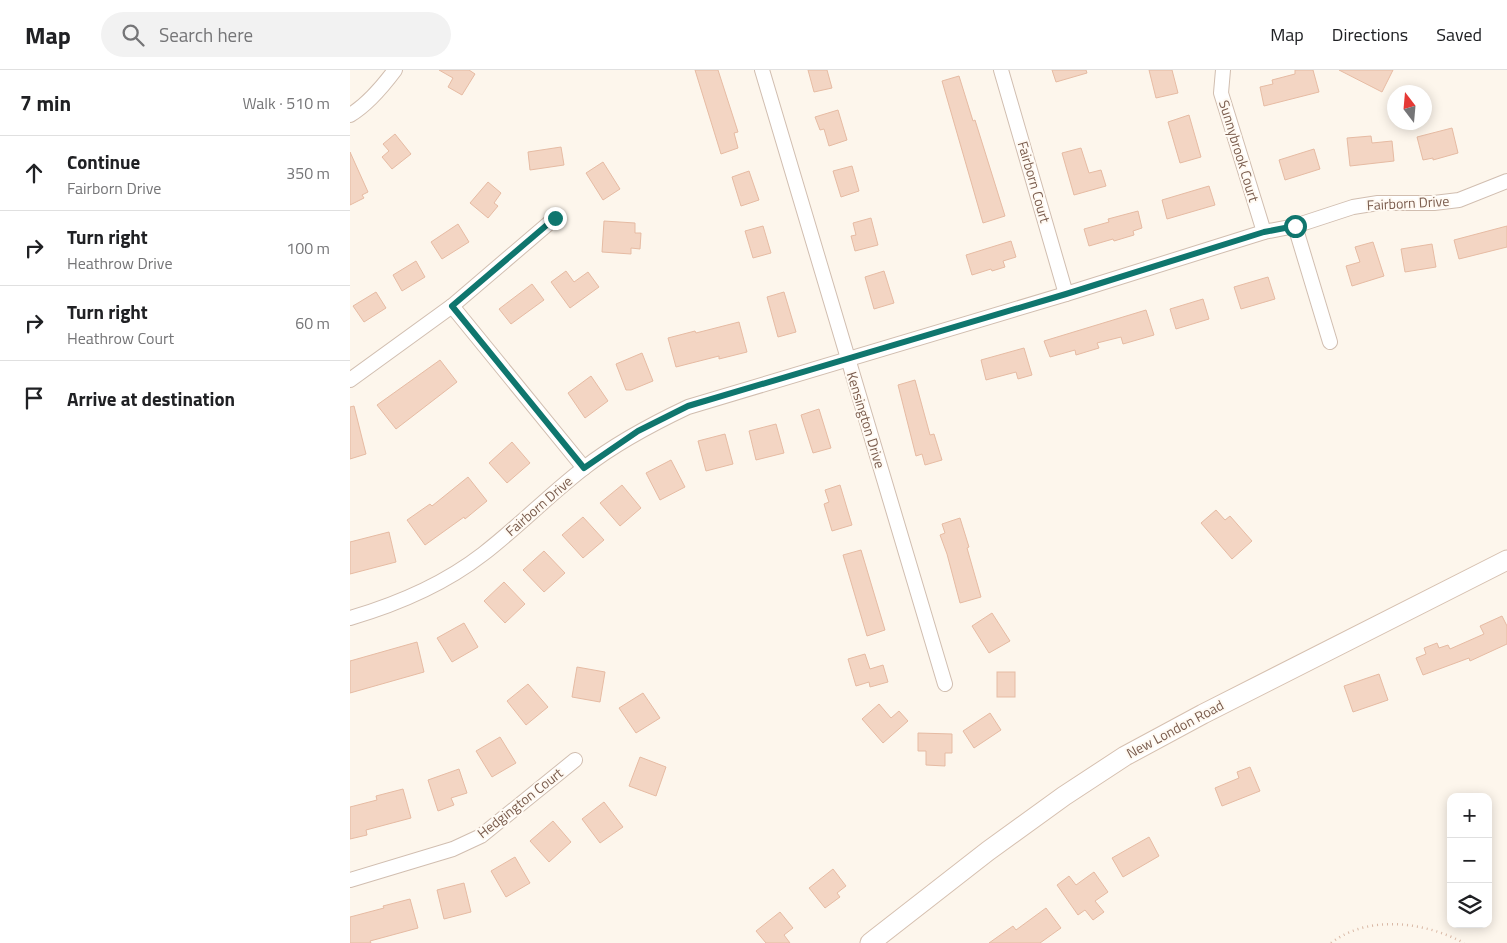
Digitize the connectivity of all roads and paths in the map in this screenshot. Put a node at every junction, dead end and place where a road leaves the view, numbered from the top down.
1 (395, 70) edge
2 (762, 70) edge
3 (1001, 70) edge
4 (1223, 70) edge
5 (350, 115) edge
6 (1507, 181) edge
7 (555, 218) dead end
8 (1295, 226) junction
9 (1264, 232) junction
10 (1066, 294) junction
11 (452, 306) junction
12 (1330, 342) dead end
13 (848, 359) junction
14 (350, 380) edge
15 (584, 468) junction
16 (1507, 560) edge
17 (350, 618) edge
18 (945, 684) dead end
19 (575, 760) dead end
20 (350, 880) edge
21 (870, 943) edge
22 (1331, 943) edge
23 (1464, 943) edge

1 - 5 street
2 - 13 street, Kensington Drive
3 - 10 street, Fairborn Court
4 - 9 street, Sunnybrook Court
6 - 8 street, Fairborn Drive
7 - 11 street
8 - 9 street, Fairborn Drive
8 - 12 street
9 - 10 street, Fairborn Drive
10 - 13 street, Fairborn Drive
11 - 14 street
11 - 15 street
13 - 15 street, Fairborn Drive
13 - 18 street, Kensington Drive
15 - 17 street, Fairborn Drive
16 - 21 street, New London Road
19 - 20 street, Hedgington Court
22 - 23 path

